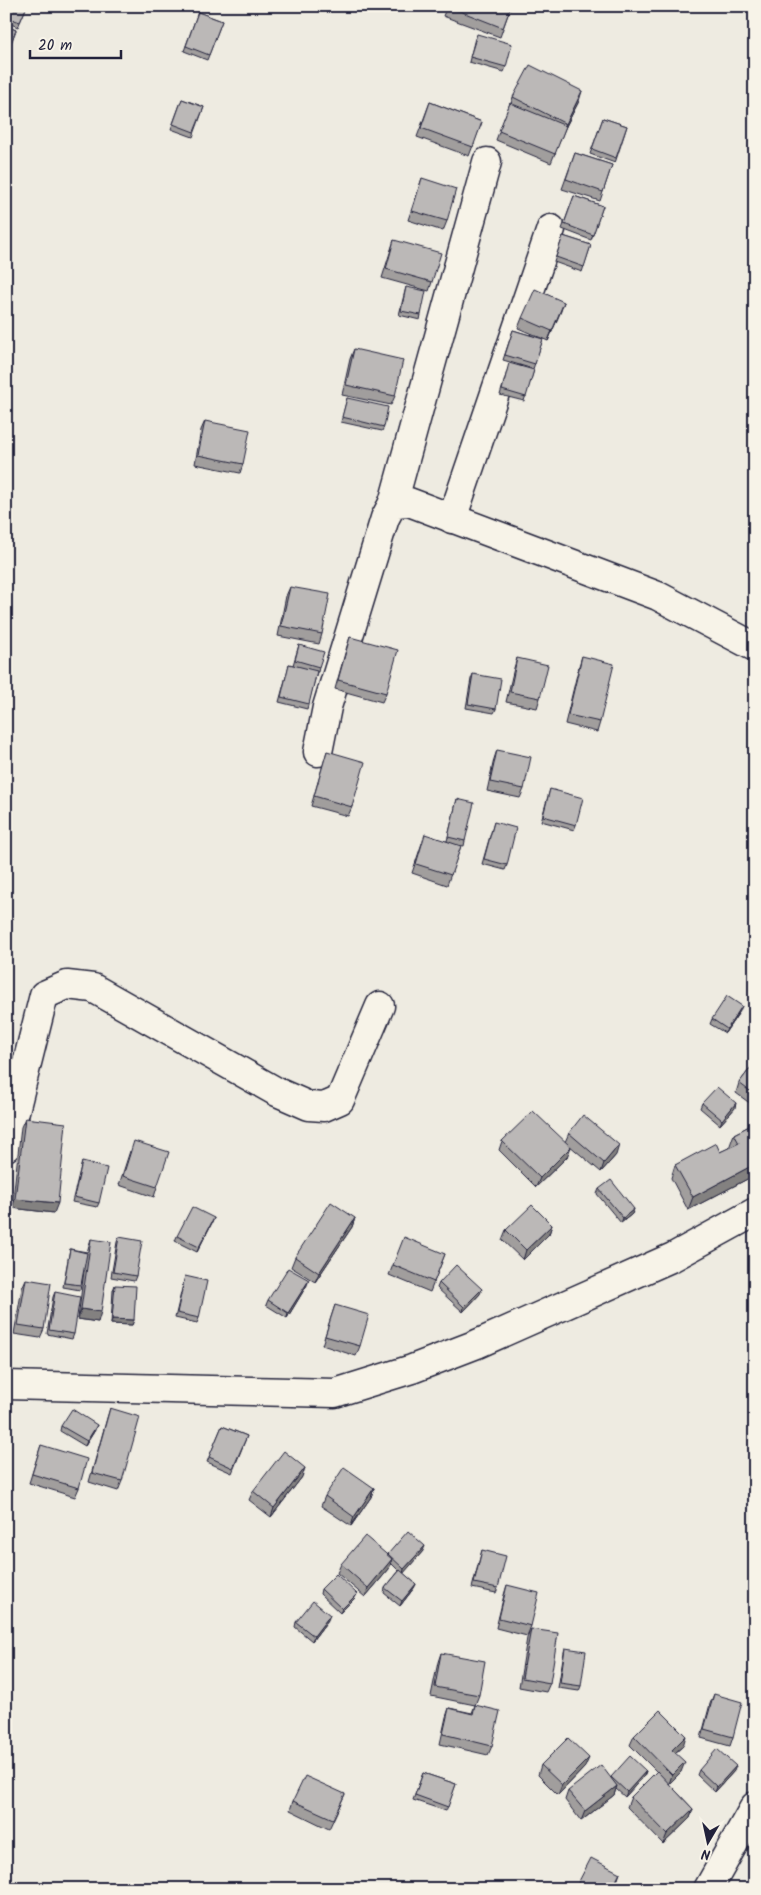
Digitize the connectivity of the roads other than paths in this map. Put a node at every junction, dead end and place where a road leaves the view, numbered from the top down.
1 (487, 162) dead end
2 (551, 229) dead end
3 (393, 503) junction
4 (452, 519) junction
5 (755, 647) edge
6 (318, 752) dead end
7 (380, 1006) dead end
8 (6, 1147) edge
9 (755, 1212) edge
10 (6, 1385) edge
11 (755, 1806) edge
12 (708, 1889) edge

1 - 3 street
2 - 4 street
3 - 4 street
3 - 6 street
4 - 5 street
7 - 8 street
9 - 10 street
11 - 12 street

